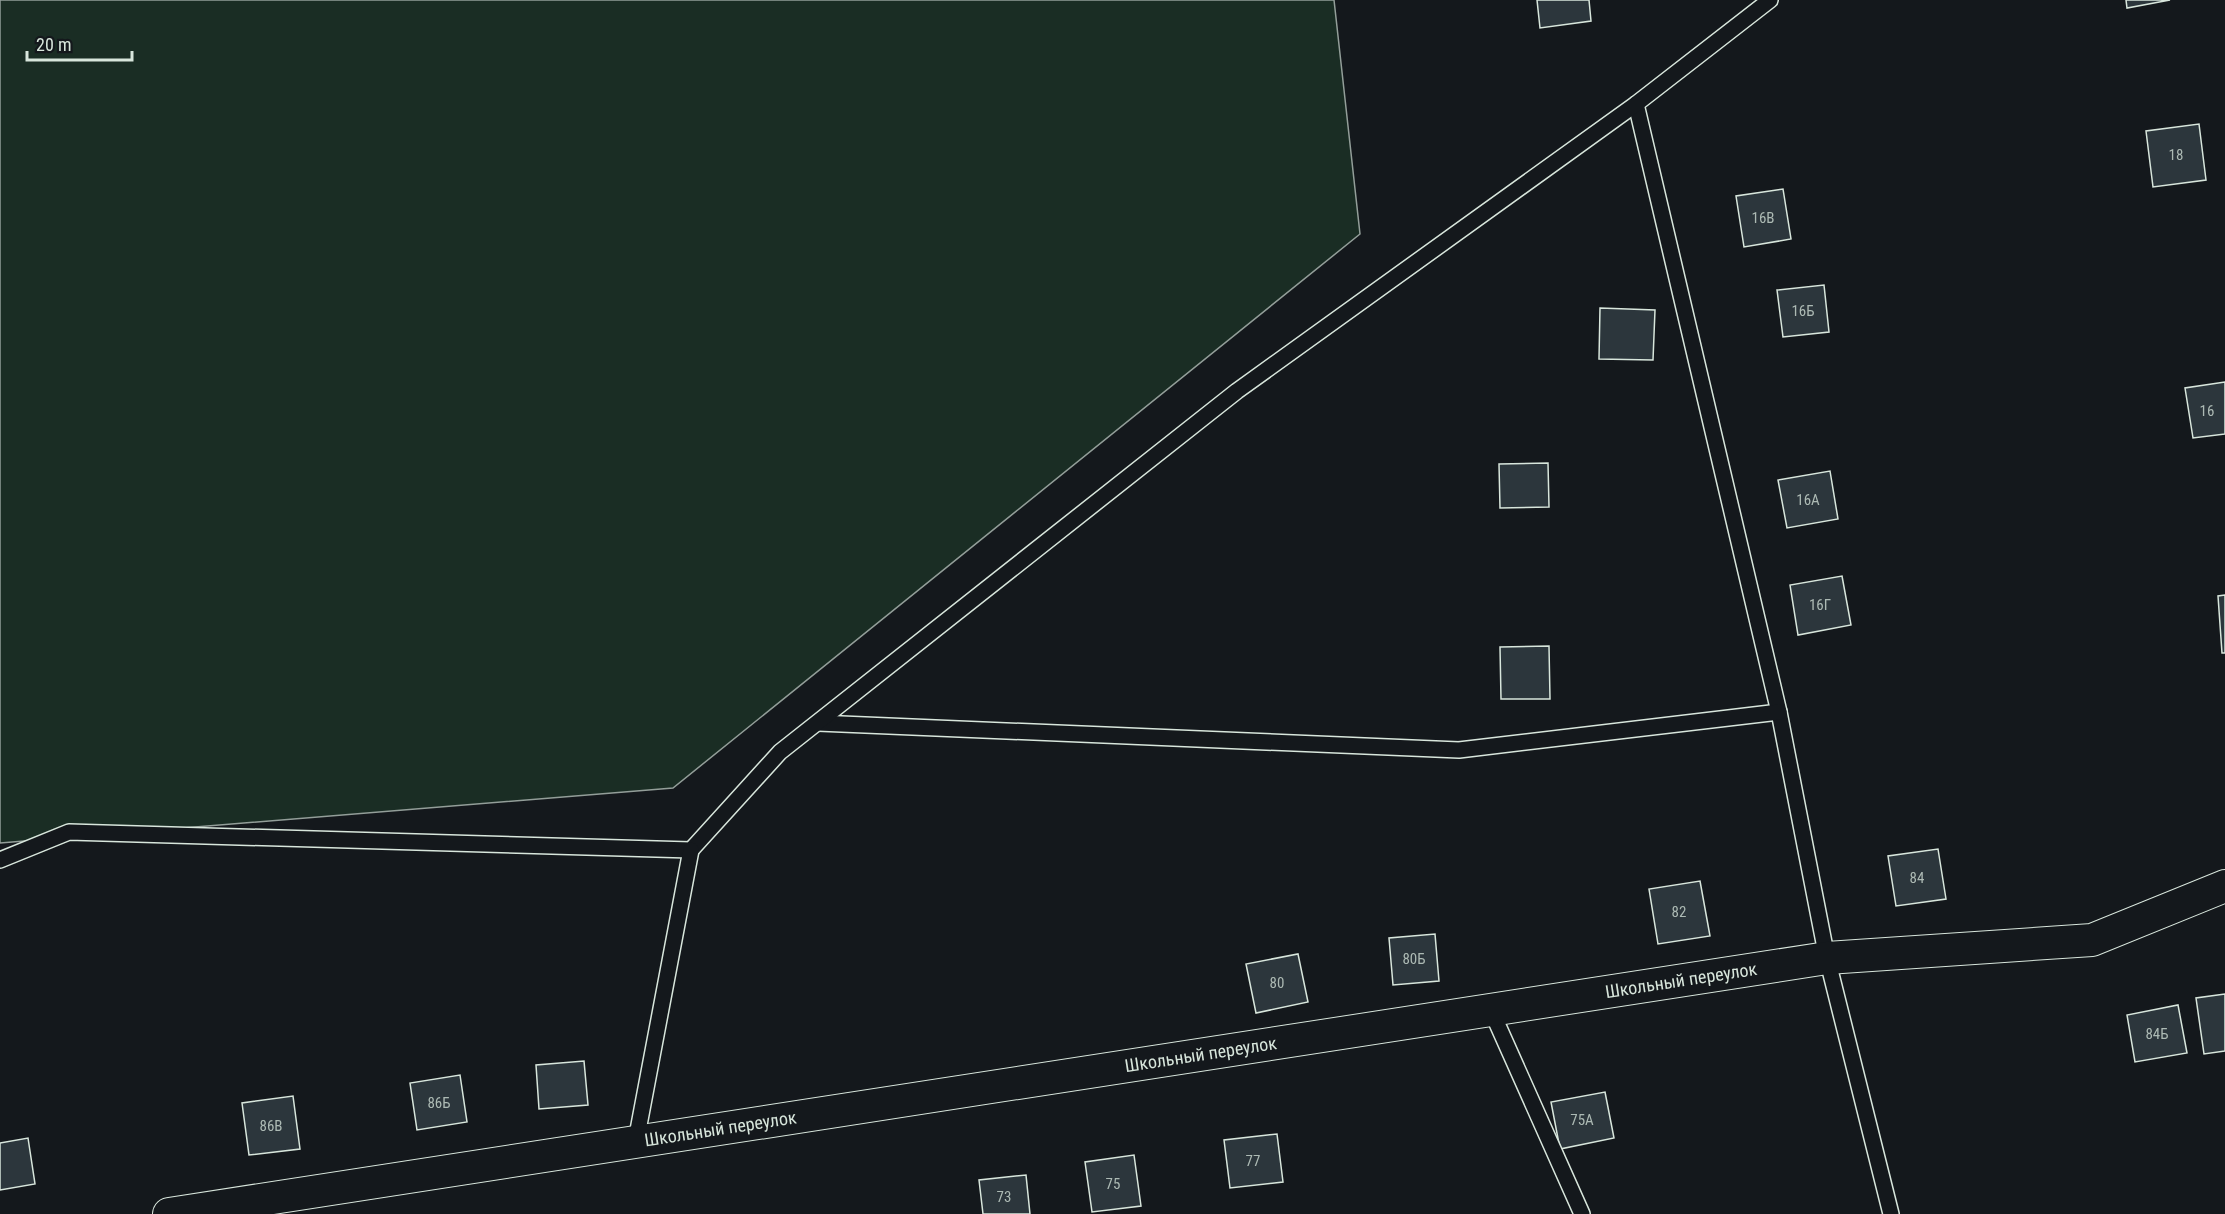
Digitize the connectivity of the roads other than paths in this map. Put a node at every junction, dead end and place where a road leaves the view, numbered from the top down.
1 (1770, 0) edge
2 (1636, 104) junction
3 (1779, 712) junction
4 (818, 723) junction
5 (691, 850) junction
6 (0, 860) edge
7 (2225, 886) edge
8 (1827, 958) junction
9 (1491, 1010) junction
10 (636, 1141) junction
11 (169, 1214) edge
12 (1582, 1214) edge
13 (1891, 1214) edge

1 - 2 lane
2 - 3 lane
2 - 4 lane
3 - 4 lane
3 - 8 lane
4 - 5 lane
5 - 6 lane
5 - 10 lane
7 - 8 street, Школьный переулок
8 - 9 street, Школьный переулок
8 - 13 lane
9 - 10 street, Школьный переулок
9 - 12 lane
10 - 11 street, Школьный переулок

